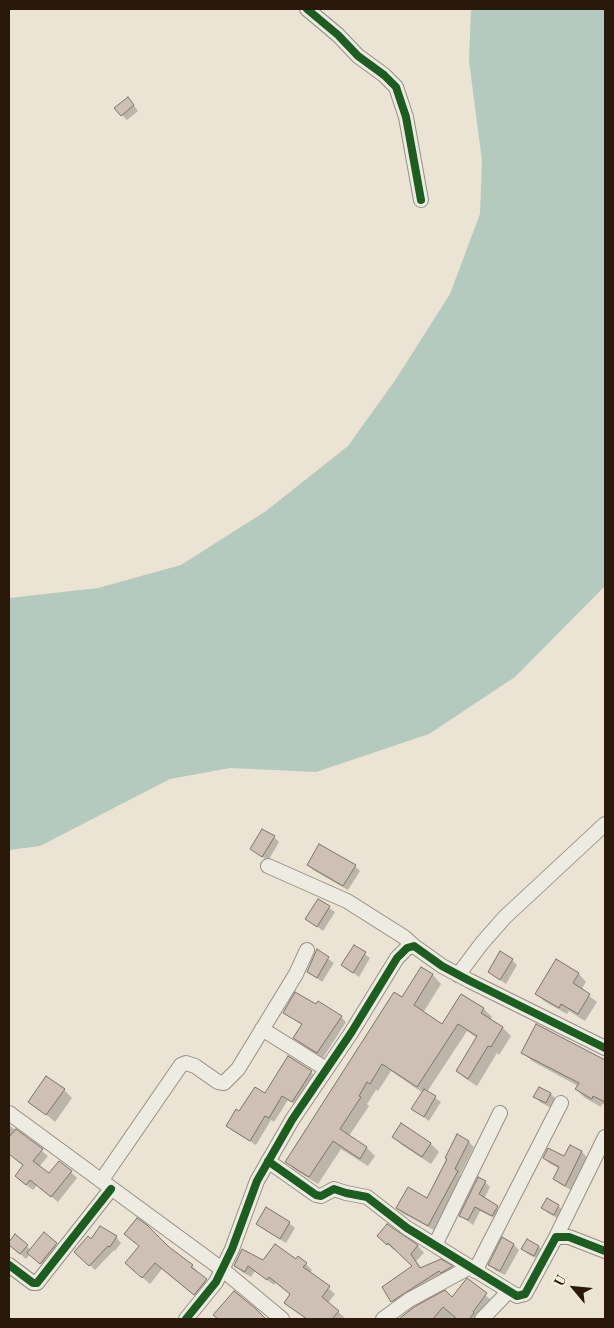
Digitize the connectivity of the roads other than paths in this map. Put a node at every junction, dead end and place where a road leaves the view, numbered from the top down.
1 (307, 9) edge
2 (421, 200) dead end
3 (605, 824) edge
4 (268, 866) dead end
5 (414, 946) junction
6 (308, 950) dead end
7 (458, 974) junction
8 (262, 1029) junction
9 (605, 1048) edge
10 (326, 1069) junction
11 (561, 1104) dead end
12 (9, 1113) edge
13 (500, 1113) dead end
14 (605, 1137) edge
15 (268, 1161) junction
16 (106, 1185) junction
17 (556, 1237) junction
18 (435, 1245) junction
19 (605, 1251) edge
20 (9, 1265) edge
21 (472, 1269) junction
22 (222, 1270) junction
23 (509, 1292) junction
24 (186, 1319) edge
25 (282, 1319) edge
26 (385, 1319) edge
27 (482, 1319) edge

1 - 2 street
3 - 7 street
4 - 5 street
5 - 7 street
5 - 10 street
6 - 8 street
7 - 9 street
8 - 10 street
8 - 16 street
10 - 15 street
11 - 21 street
12 - 16 street
13 - 18 street
14 - 17 street
15 - 18 street
15 - 22 street
16 - 20 street
16 - 22 street
17 - 19 street
17 - 23 street
18 - 21 street
21 - 23 street
21 - 26 street
22 - 24 street
22 - 25 street
23 - 27 street

